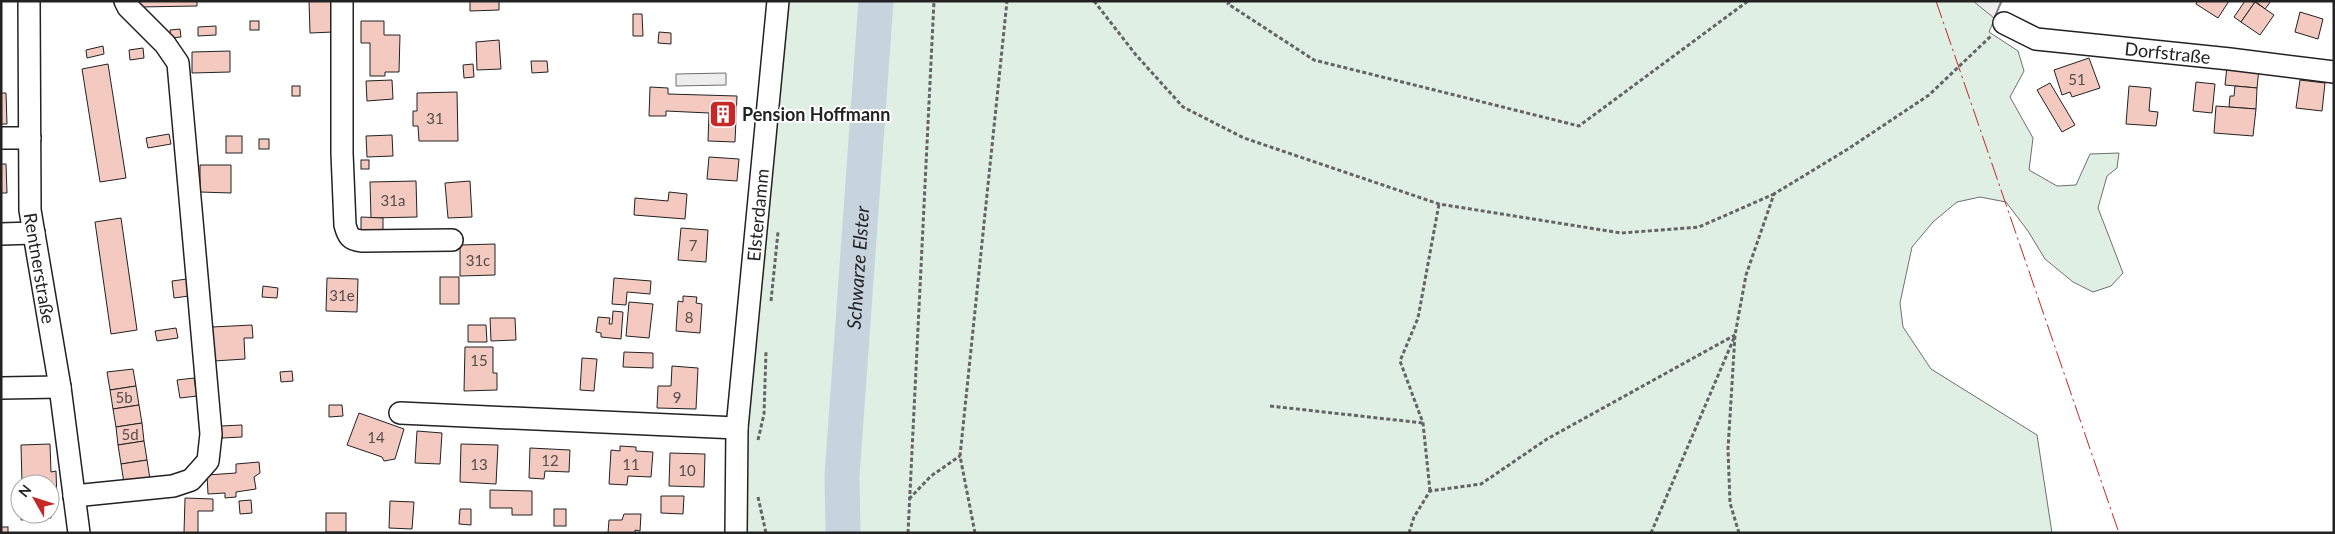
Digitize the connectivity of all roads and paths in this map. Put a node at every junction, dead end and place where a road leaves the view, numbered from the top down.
1 (30, 1) edge
2 (125, 1) edge
3 (342, 1) edge
4 (778, 1) edge
5 (934, 1) edge
6 (1006, 1) edge
7 (1094, 1) edge
8 (1230, 1) edge
9 (1748, 1) edge
10 (2004, 23) joint
11 (2334, 72) edge
12 (1, 138) edge
13 (30, 138) junction
14 (1774, 194) junction
15 (1439, 204) junction
16 (34, 233) junction
17 (1, 234) edge
18 (452, 240) dead end
19 (1735, 335) junction
20 (60, 387) junction
21 (1, 388) edge
22 (1270, 406) dead end
23 (400, 413) dead end
24 (1423, 423) junction
25 (737, 428) junction
26 (960, 456) junction
27 (1430, 491) junction
28 (74, 496) junction
29 (908, 500) junction
30 (79, 533) edge
31 (736, 533) edge
32 (908, 533) edge
33 (975, 533) edge
34 (1409, 533) edge
35 (1651, 533) edge
36 (1739, 533) edge

1 - 13 street, Rentnerstraße
2 - 28 street
3 - 18 street
4 - 25 street, Elsterdamm
5 - 29 path
6 - 26 path
7 - 15 path
8 - 9 path
10 - 11 street, Dorfstraße
10 - 14 path
12 - 13 street
13 - 16 street, Rentnerstraße
14 - 15 path
14 - 19 path
15 - 24 path
16 - 17 street
16 - 20 street, Rentnerstraße
19 - 27 path
19 - 35 path
19 - 36 path
20 - 21 street
20 - 28 street, Rentnerstraße
22 - 24 path
23 - 25 street
24 - 27 path
25 - 31 street, Elsterdamm
26 - 29 path
26 - 33 path
27 - 34 path
28 - 30 street, Rentnerstraße
29 - 32 path

